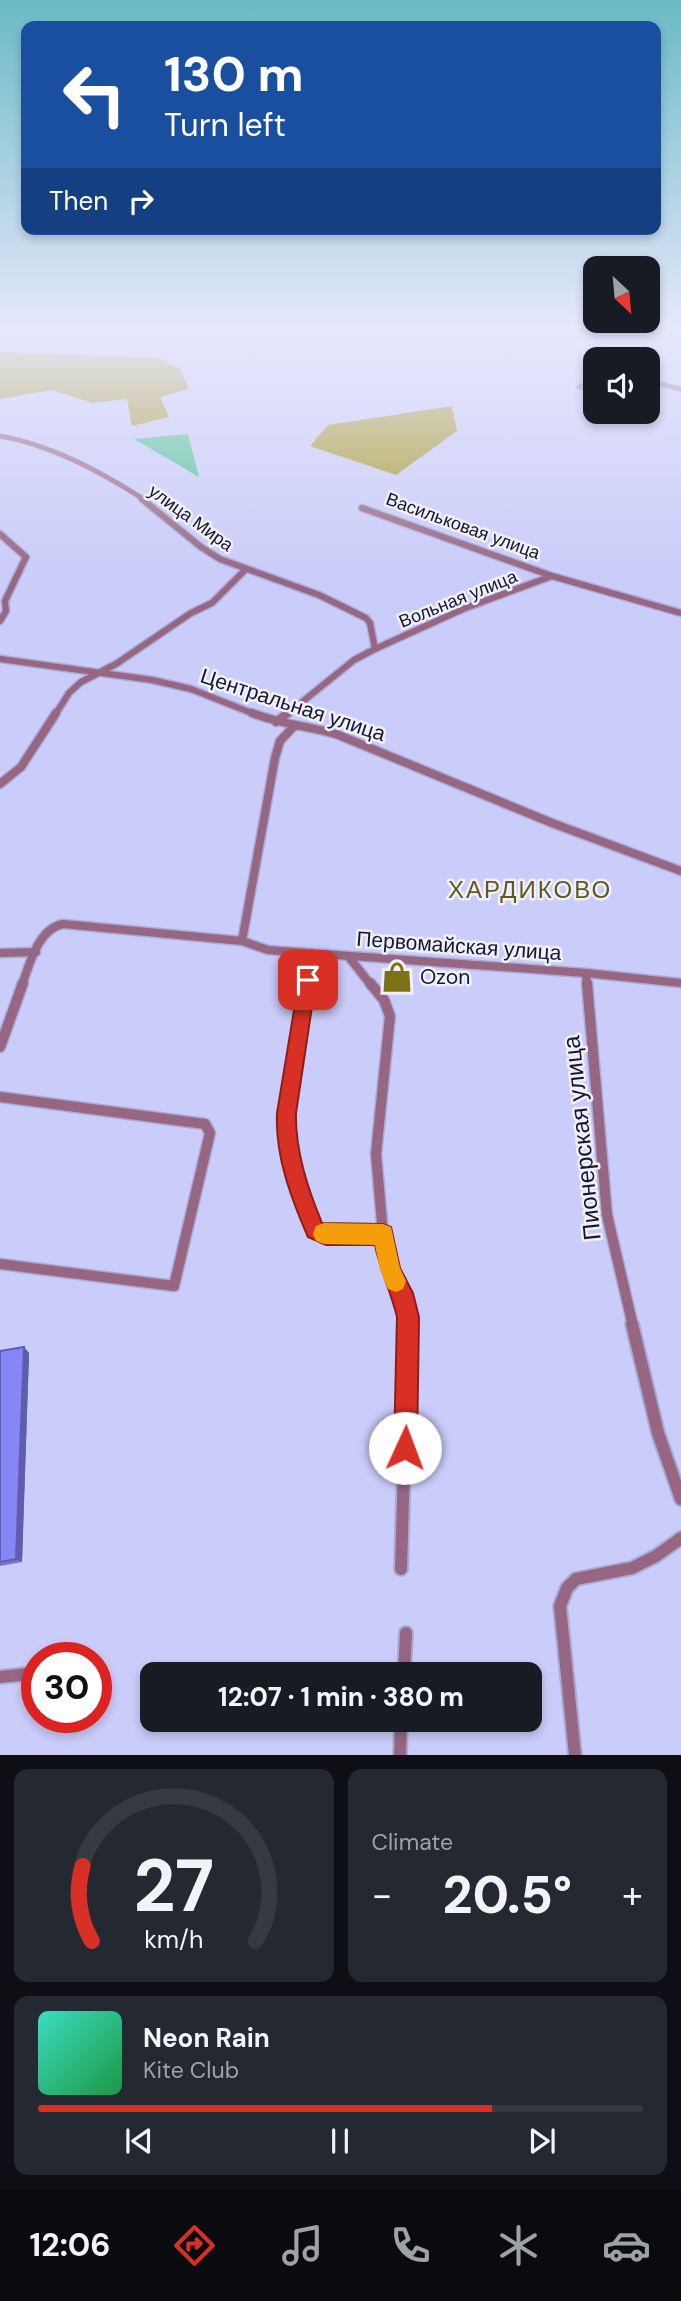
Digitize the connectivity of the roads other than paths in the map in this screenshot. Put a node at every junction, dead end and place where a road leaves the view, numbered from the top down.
1 (0, 436) edge
2 (362, 508) dead end
3 (0, 534) edge
4 (244, 571) junction
5 (552, 576) junction
6 (681, 613) edge
7 (0, 621) edge
8 (375, 649) junction
9 (0, 659) edge
10 (99, 673) junction
11 (276, 722) junction
12 (294, 726) junction
13 (0, 784) edge
14 (681, 871) edge
15 (242, 941) junction
16 (0, 953) edge
17 (36, 953) junction
18 (312, 953) junction
19 (348, 956) junction
20 (586, 973) junction
21 (681, 983) edge
22 (0, 1047) edge
23 (0, 1097) edge
24 (383, 1234) junction
25 (0, 1264) edge
26 (681, 1499) edge
27 (681, 1538) edge
28 (401, 1569) dead end
29 (405, 1633) dead end
30 (404, 1662) edge
31 (21, 1675) edge
32 (0, 1677) edge
33 (401, 1732) edge
34 (400, 1755) edge
35 (575, 1755) edge

1 - 4 street, улица Мира
2 - 5 street, Васильковая улица
3 - 7 street
4 - 8 street, улица Мира
4 - 10 street
5 - 6 street, Васильковая улица
5 - 8 street, Вольная улица
8 - 11 street, Вольная улица
9 - 10 street, Центральная улица
10 - 11 street, Центральная улица
10 - 13 street
11 - 12 street, Центральная улица
12 - 14 street, Центральная улица
12 - 15 street
15 - 17 street, Первомайская улица
15 - 18 street, Первомайская улица
16 - 17 street
17 - 22 street, Первомайская улица
18 - 19 street, Первомайская улица
18 - 24 street
19 - 20 street, Первомайская улица
19 - 24 street
20 - 21 street, Первомайская улица
20 - 26 street, Пионерская улица
23 - 25 street
24 - 28 street
27 - 35 street
29 - 30 street
31 - 32 street
33 - 34 street

